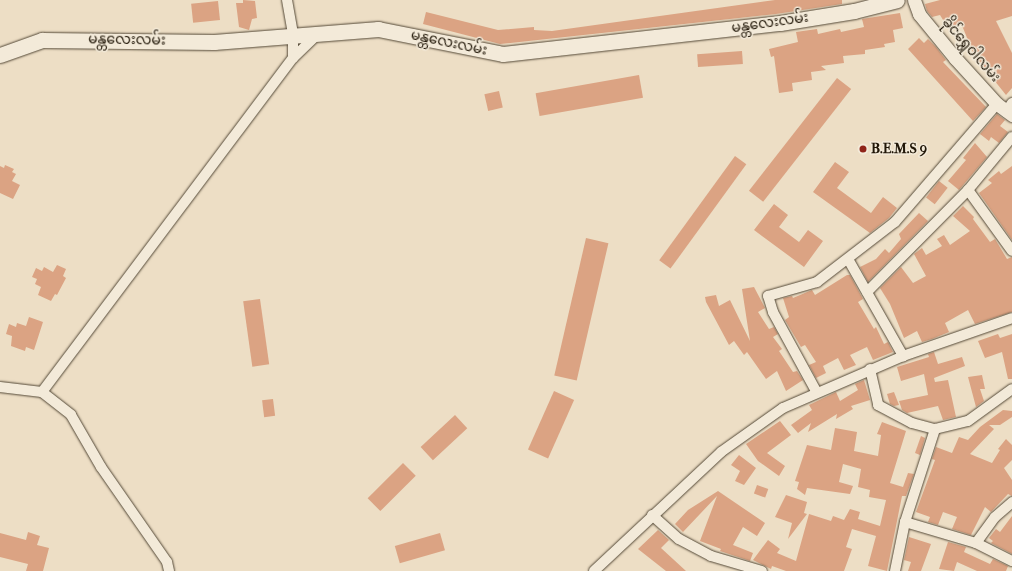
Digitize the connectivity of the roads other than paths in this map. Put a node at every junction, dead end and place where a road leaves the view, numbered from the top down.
1 (287, 0) edge
2 (897, 0) edge
3 (914, 0) edge
4 (318, 34) junction
5 (293, 35) junction
6 (0, 55) edge
7 (293, 58) junction
8 (1007, 109) edge
9 (1012, 137) edge
10 (968, 190) junction
11 (1012, 251) edge
12 (848, 260) junction
13 (867, 292) junction
14 (1012, 318) edge
15 (903, 356) junction
16 (870, 369) junction
17 (0, 387) edge
18 (1012, 389) edge
19 (816, 391) junction
20 (42, 392) junction
21 (935, 429) junction
22 (1012, 502) edge
23 (652, 515) junction
24 (905, 522) junction
25 (976, 543) junction
26 (1012, 561) edge
27 (169, 571) edge
28 (594, 571) edge
29 (762, 571) edge
30 (895, 571) edge

1 - 5 street
2 - 4 main road, မန္တလေးလမ်း
3 - 8 street, ခိုင်ရွှေဝါလမ်း
4 - 5 main road, မန္တလေးလမ်း
4 - 7 street
5 - 6 main road, မန္တလေးလမ်း
5 - 7 street
7 - 20 street
8 - 12 street
9 - 10 street
10 - 11 street
10 - 13 street
12 - 13 street
12 - 19 street
13 - 15 street
14 - 15 street
15 - 16 street
16 - 19 street
16 - 21 street
17 - 20 street
18 - 21 street
19 - 23 street
20 - 27 street
21 - 24 street
22 - 25 street
23 - 28 street
23 - 29 street
24 - 25 street
24 - 30 street
25 - 26 street

